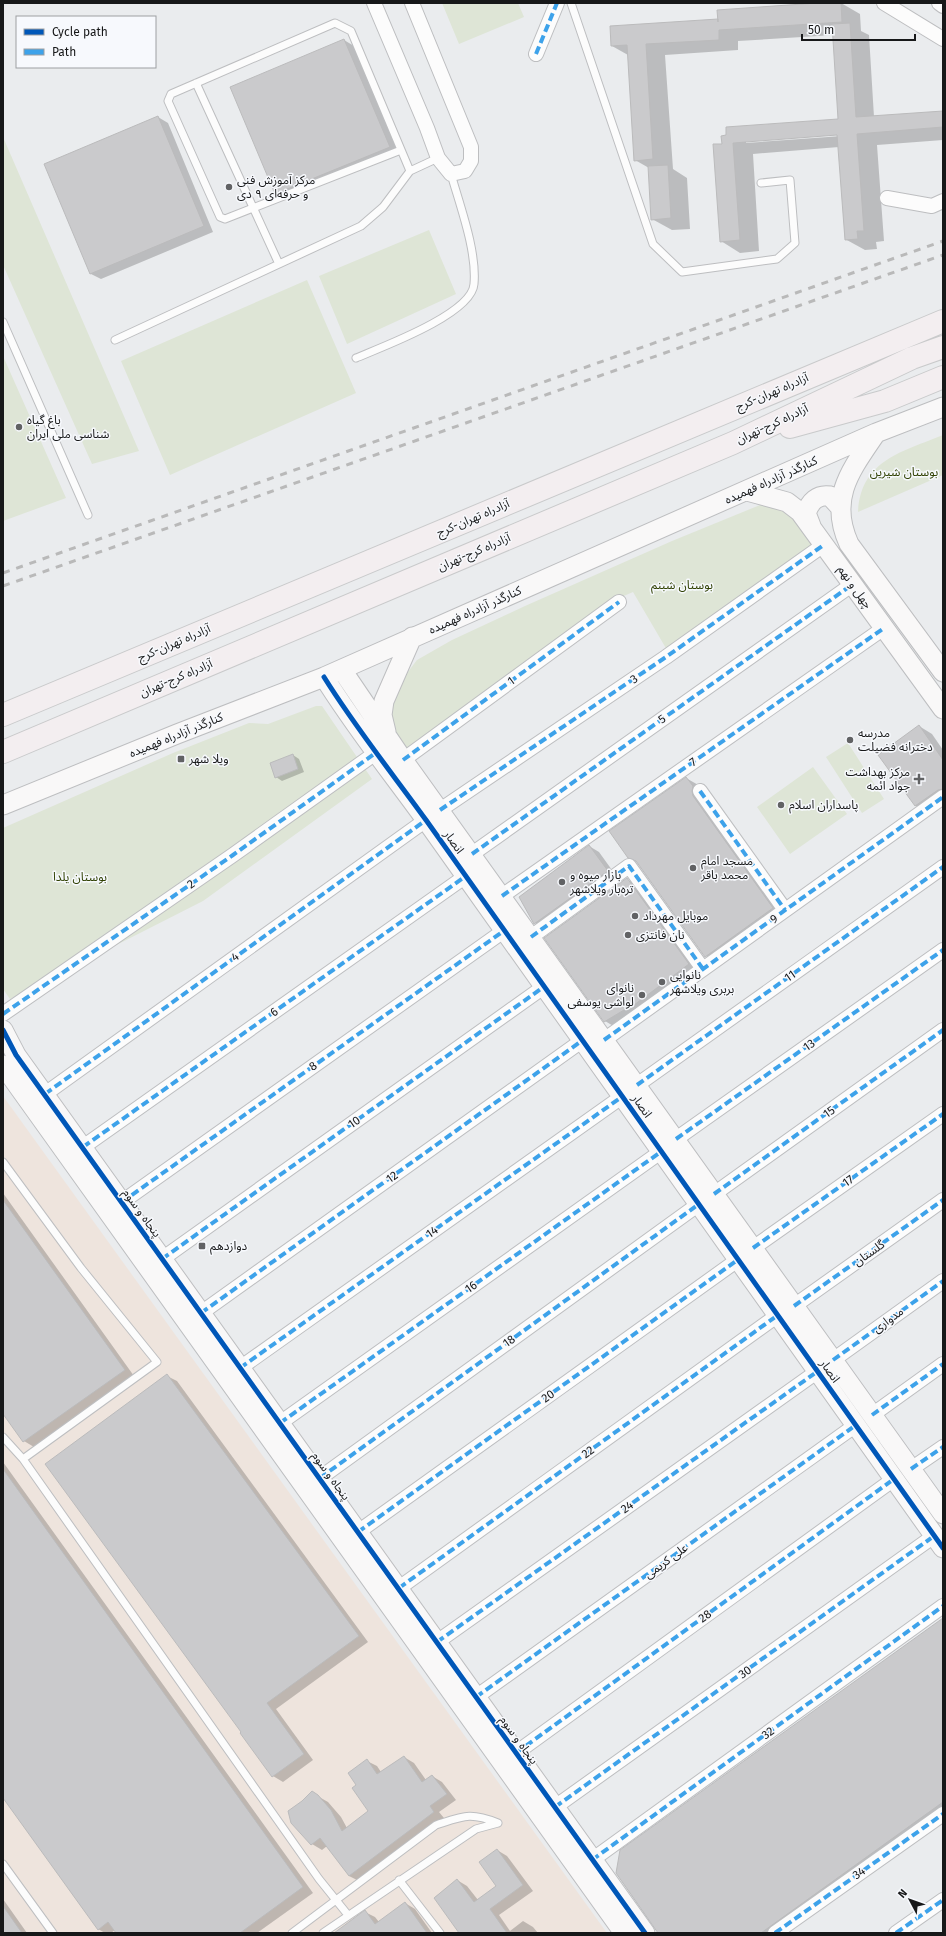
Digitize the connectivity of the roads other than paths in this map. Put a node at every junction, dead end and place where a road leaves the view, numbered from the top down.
1 (374, 3) edge
2 (412, 3) edge
3 (557, 3) edge
4 (571, 3) edge
5 (884, 3) edge
6 (939, 3) edge
7 (943, 6) edge
8 (943, 39) edge
9 (536, 54) dead end
10 (196, 83) junction
11 (401, 150) junction
12 (438, 158) junction
13 (410, 172) junction
14 (451, 174) junction
15 (762, 183) dead end
16 (887, 198) dead end
17 (943, 201) edge
18 (254, 208) junction
19 (279, 264) junction
20 (943, 320) edge
21 (3, 322) edge
22 (115, 340) dead end
23 (943, 346) edge
24 (356, 358) dead end
25 (943, 377) edge
26 (943, 407) edge
27 (876, 433) junction
28 (733, 443) junction
29 (747, 491) junction
30 (840, 507) junction
31 (88, 515) dead end
32 (811, 526) junction
33 (825, 544) junction
34 (853, 584) junction
35 (619, 602) dead end
36 (884, 628) junction
37 (412, 637) junction
38 (342, 670) junction
39 (943, 672) edge
40 (324, 677) junction
41 (943, 709) edge
42 (3, 715) edge
43 (382, 744) junction
44 (3, 752) edge
45 (403, 760) junction
46 (700, 791) dead end
47 (943, 797) edge
48 (3, 805) edge
49 (433, 815) junction
50 (472, 854) junction
51 (943, 867) edge
52 (466, 876) junction
53 (502, 896) junction
54 (785, 910) junction
55 (505, 930) junction
56 (531, 937) junction
57 (943, 950) edge
58 (703, 969) junction
59 (545, 986) junction
60 (3, 1014) edge
61 (3, 1030) edge
62 (943, 1030) edge
63 (583, 1040) junction
64 (604, 1040) junction
65 (8, 1062) edge
66 (630, 1090) junction
67 (45, 1094) junction
68 (943, 1114) edge
69 (669, 1145) junction
70 (83, 1147) junction
71 (3, 1162) edge
72 (707, 1199) junction
73 (943, 1200) edge
74 (122, 1202) junction
75 (753, 1248) junction
76 (162, 1259) junction
77 (739, 1259) junction
78 (943, 1281) edge
79 (794, 1306) junction
80 (201, 1313) junction
81 (778, 1316) junction
82 (833, 1360) junction
83 (943, 1364) edge
84 (240, 1368) junction
85 (818, 1371) junction
86 (872, 1415) junction
87 (280, 1423) junction
88 (856, 1425) junction
89 (3, 1438) edge
90 (943, 1447) edge
91 (23, 1459) junction
92 (911, 1469) junction
93 (320, 1478) junction
94 (894, 1479) junction
95 (943, 1514) edge
96 (358, 1532) junction
97 (939, 1542) edge
98 (399, 1588) junction
99 (943, 1606) edge
100 (437, 1642) junction
101 (476, 1697) junction
102 (516, 1753) junction
103 (555, 1808) junction
104 (943, 1814) edge
105 (592, 1860) junction
106 (3, 1864) edge
107 (399, 1880) junction
108 (943, 1900) edge
109 (336, 1901) junction
110 (348, 1915) junction
111 (53, 1933) edge
112 (292, 1933) edge
113 (323, 1933) edge
114 (440, 1933) edge
115 (624, 1933) edge
116 (645, 1933) edge
117 (775, 1933) edge
118 (896, 1933) edge

1 - 12 street
2 - 14 street
3 - 9 street
4 - 15 lane
5 - 8 street
6 - 7 street
10 - 11 lane
10 - 18 lane
10 - 18 lane
11 - 13 lane
11 - 18 lane
12 - 13 lane
12 - 14 street
13 - 19 lane
14 - 24 lane
16 - 17 street
18 - 19 lane
19 - 22 lane
20 - 42 highway, آزادراه تهران-کرج
21 - 31 lane
23 - 28 highway, آزادراه کرج-تهران
25 - 28 highway
26 - 27 street, کنارگذر آزادراه فهمیده
27 - 29 street, کنارگذر آزادراه فهمیده
27 - 30 street, چهل و نهم
28 - 44 highway, آزادراه کرج-تهران
29 - 32 street, چهل و نهم
29 - 37 street, کنارگذر آزادراه فهمیده
30 - 32 street
30 - 39 street, چهل و نهم
32 - 33 street, چهل و نهم
33 - 34 street, چهل و نهم
33 - 49 street, 3
34 - 36 street, چهل و نهم
34 - 50 street, 5
35 - 45 street, 1
36 - 41 street, چهل و نهم
36 - 53 street, 7
37 - 38 street, کنارگذر آزادراه فهمیده
37 - 43 street
38 - 40 street, کنارگذر آزادراه فهمیده
38 - 43 street, انصار
40 - 43 street, انصار
40 - 48 street, کنارگذر آزادراه فهمیده
43 - 45 street, انصار
43 - 49 street, انصار
43 - 60 street, 2
45 - 49 street, انصار
46 - 54 street
47 - 54 street, 9
49 - 50 street, انصار
49 - 52 street, انصار
49 - 67 street, 4
50 - 53 street, انصار
51 - 66 street, 11
52 - 55 street, انصار
52 - 70 street, 6
53 - 56 street, انصار
54 - 58 street, 9
55 - 59 street, انصار
55 - 74 street, 8
56 - 58 street
56 - 64 street, انصار
57 - 69 street, 13
58 - 64 street, 9
59 - 63 street, انصار
59 - 76 street, 10
61 - 65 street, پنجاه و سوم
62 - 72 street, 15
63 - 66 street, انصار
63 - 80 street, 12
64 - 66 street, انصار
65 - 67 street, پنجاه و سوم
65 - 115 street, پنجاه و سوم
66 - 69 street, انصار
66 - 84 street, 14
67 - 70 street, پنجاه و سوم
68 - 75 street, 17
69 - 72 street, انصار
69 - 87 street, 16
70 - 74 street, پنجاه و سوم
71 - 91 lane
72 - 75 street, انصار
72 - 77 street, انصار
72 - 93 street, 18
73 - 79 street, گلستان
74 - 76 street, پنجاه و سوم
75 - 79 street, انصار
76 - 80 street, پنجاه و سوم
77 - 81 street, انصار
77 - 96 street, 20
78 - 82 street, مدواری
79 - 82 street, انصار
80 - 84 street, پنجاه و سوم
81 - 85 street, انصار
81 - 98 street, 22
82 - 86 street, انصار
83 - 86 street
84 - 87 street, پنجاه و سوم
85 - 88 street, انصار
85 - 100 street, 24
86 - 92 street, انصار
87 - 93 street, پنجاه و سوم
88 - 94 street, انصار
88 - 101 street, علی کریمی
89 - 91 lane
90 - 92 street
91 - 109 lane
92 - 95 street, انصار
93 - 96 street, پنجاه و سوم
94 - 97 street, انصار
94 - 102 street, 28
96 - 98 street, پنجاه و سوم
97 - 103 street, 30
98 - 100 street, پنجاه و سوم
99 - 105 street, 32
100 - 101 street, پنجاه و سوم
101 - 102 street, پنجاه و سوم
102 - 103 street, پنجاه و سوم
103 - 105 street, پنجاه و سوم
104 - 117 street, 34
105 - 116 street, پنجاه و سوم
106 - 111 lane
107 - 109 lane
107 - 110 lane
107 - 114 lane
108 - 118 street
109 - 110 lane
109 - 112 lane
110 - 113 lane

